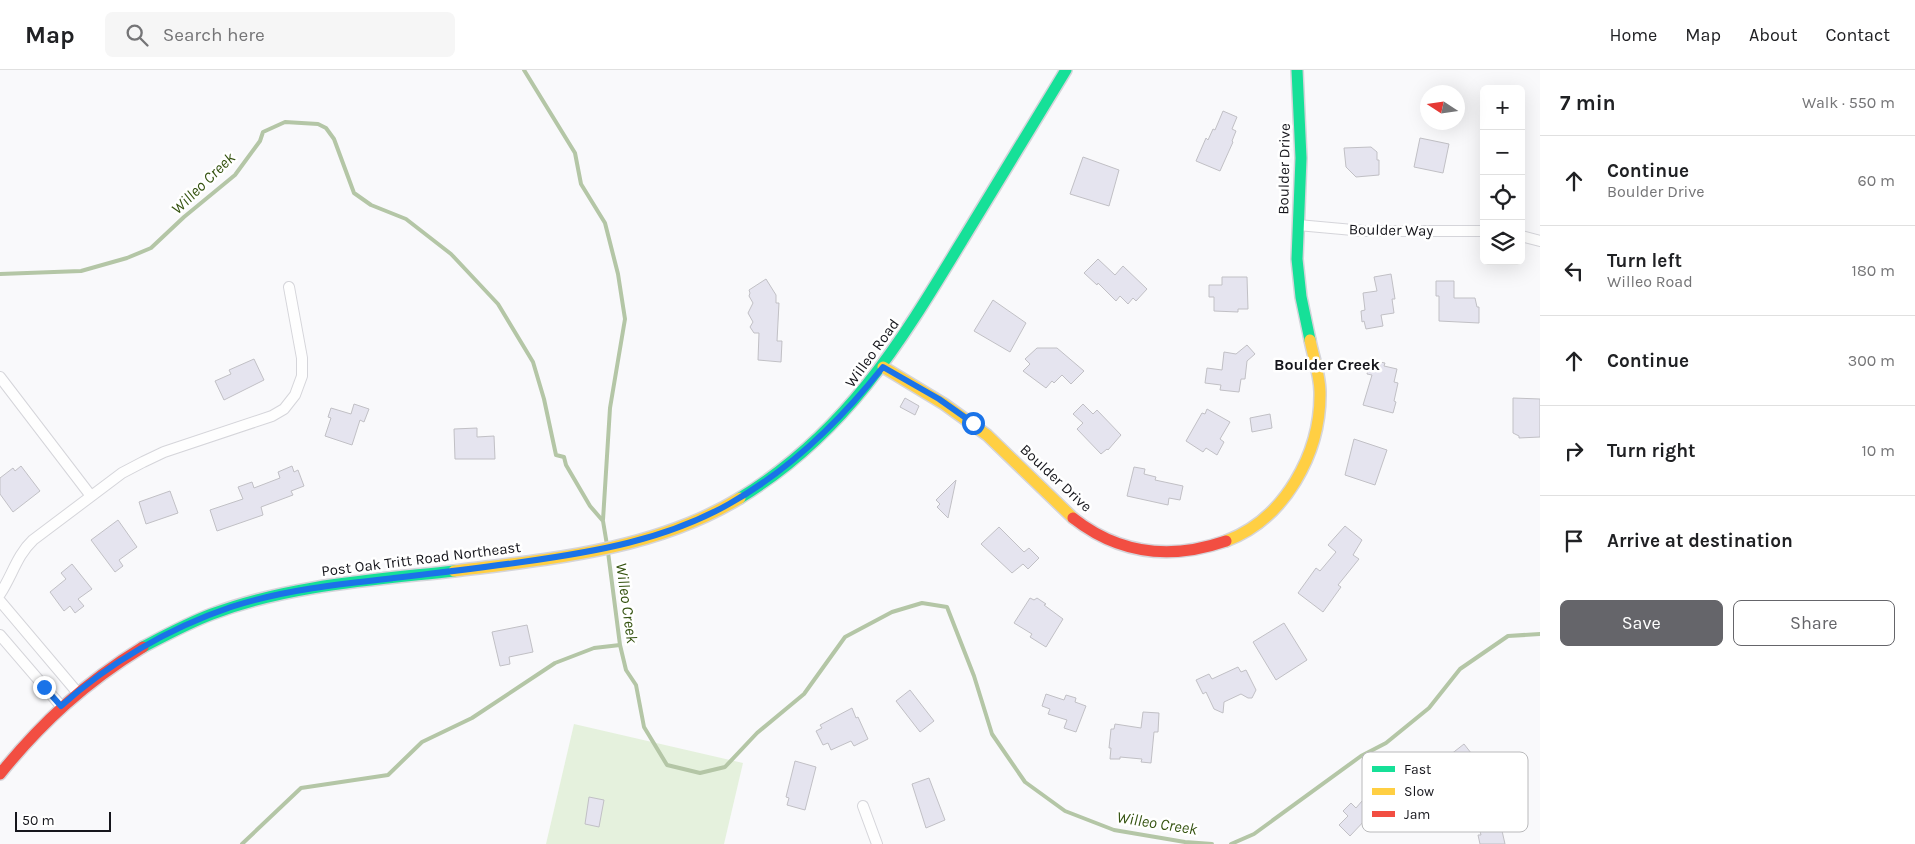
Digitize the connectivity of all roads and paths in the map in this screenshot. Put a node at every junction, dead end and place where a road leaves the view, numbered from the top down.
1 (1066, 70) edge
2 (1297, 70) edge
3 (1298, 225) junction
4 (1480, 231) edge
5 (1525, 237) edge
6 (1540, 241) edge
7 (289, 287) dead end
8 (883, 367) junction
9 (0, 377) edge
10 (91, 496) junction
11 (606, 549) joint
12 (0, 594) edge
13 (0, 601) edge
14 (0, 635) edge
15 (77, 692) junction
16 (61, 706) junction
17 (0, 774) edge
18 (863, 806) dead end
19 (877, 844) edge

1 - 8 street, Willeo Road
2 - 3 street, Boulder Drive
3 - 4 street, Boulder Way
3 - 8 street, Boulder Drive
5 - 6 street
7 - 10 street
8 - 11 street, Willeo Road
9 - 10 street
10 - 12 street
11 - 15 street, Post Oak Tritt Road Northeast
13 - 15 street
14 - 16 street
15 - 16 street, Post Oak Tritt Road Northeast
16 - 17 street, Post Oak Tritt Road Northeast
18 - 19 street

